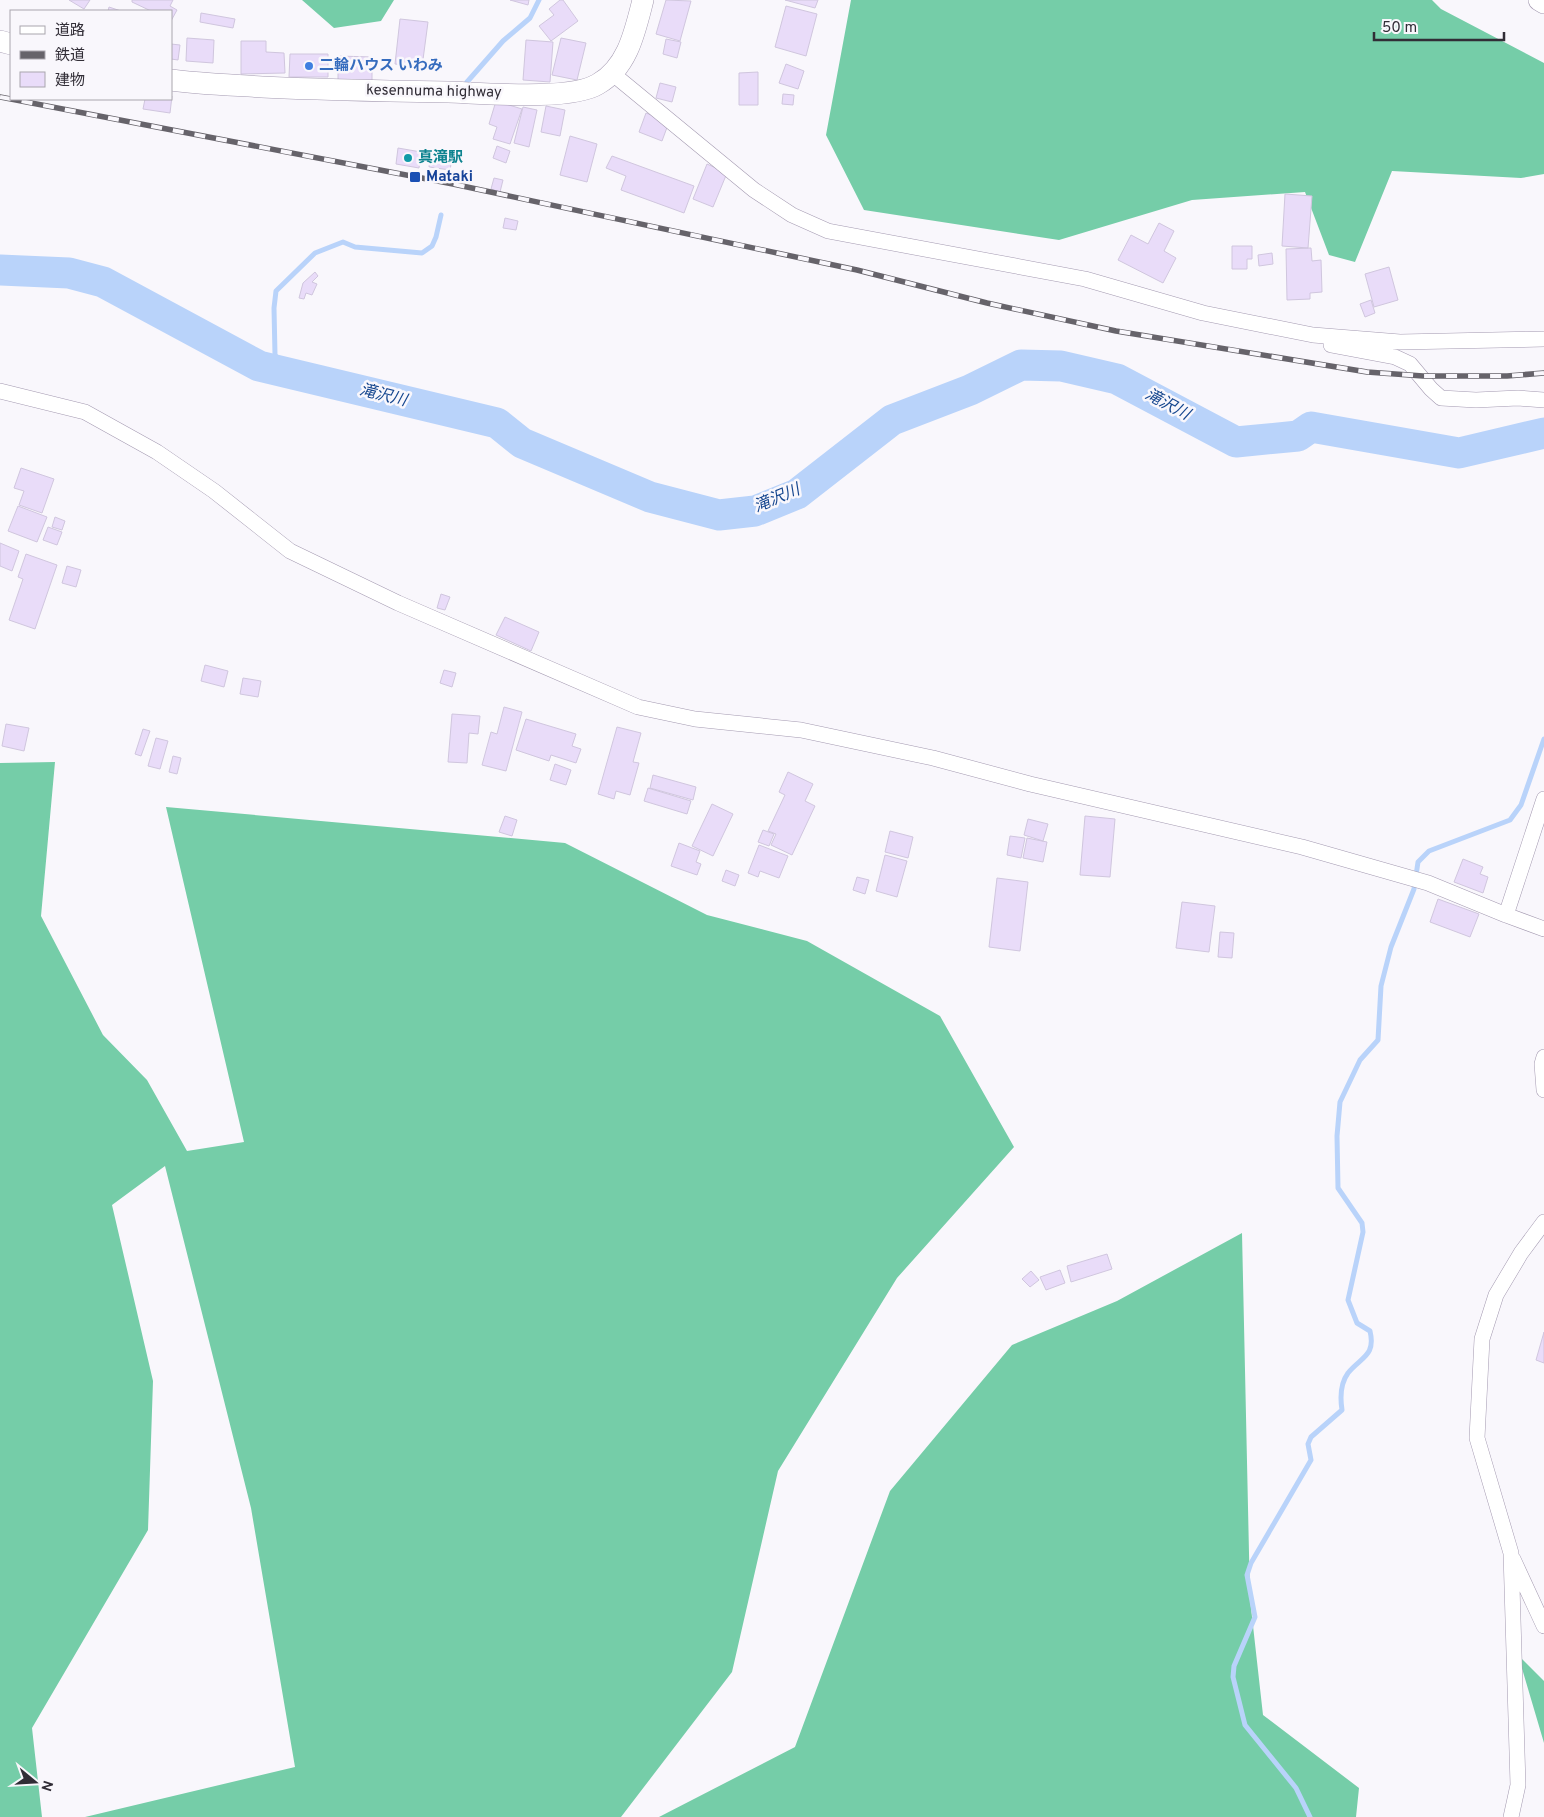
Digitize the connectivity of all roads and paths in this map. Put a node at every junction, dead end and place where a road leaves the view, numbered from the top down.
1 (643, 0) edge
2 (1539, 0) edge
3 (1544, 3) edge
4 (612, 74) junction
5 (172, 80) edge
6 (1313, 335) junction
7 (1544, 339) edge
8 (0, 391) edge
9 (1544, 400) edge
10 (1544, 799) edge
11 (1506, 915) junction
12 (1544, 928) edge
13 (1544, 1057) edge
14 (1544, 1090) edge
15 (1544, 1222) edge
16 (1510, 1553) junction
17 (1544, 1626) edge
18 (1511, 1817) edge

1 - 4 street, kesennuma highway
2 - 3 street
4 - 5 street, kesennuma highway
4 - 6 street
6 - 7 street
6 - 9 street
8 - 11 street
10 - 11 street
11 - 12 street
13 - 14 street
15 - 16 street
16 - 17 street
16 - 18 street

